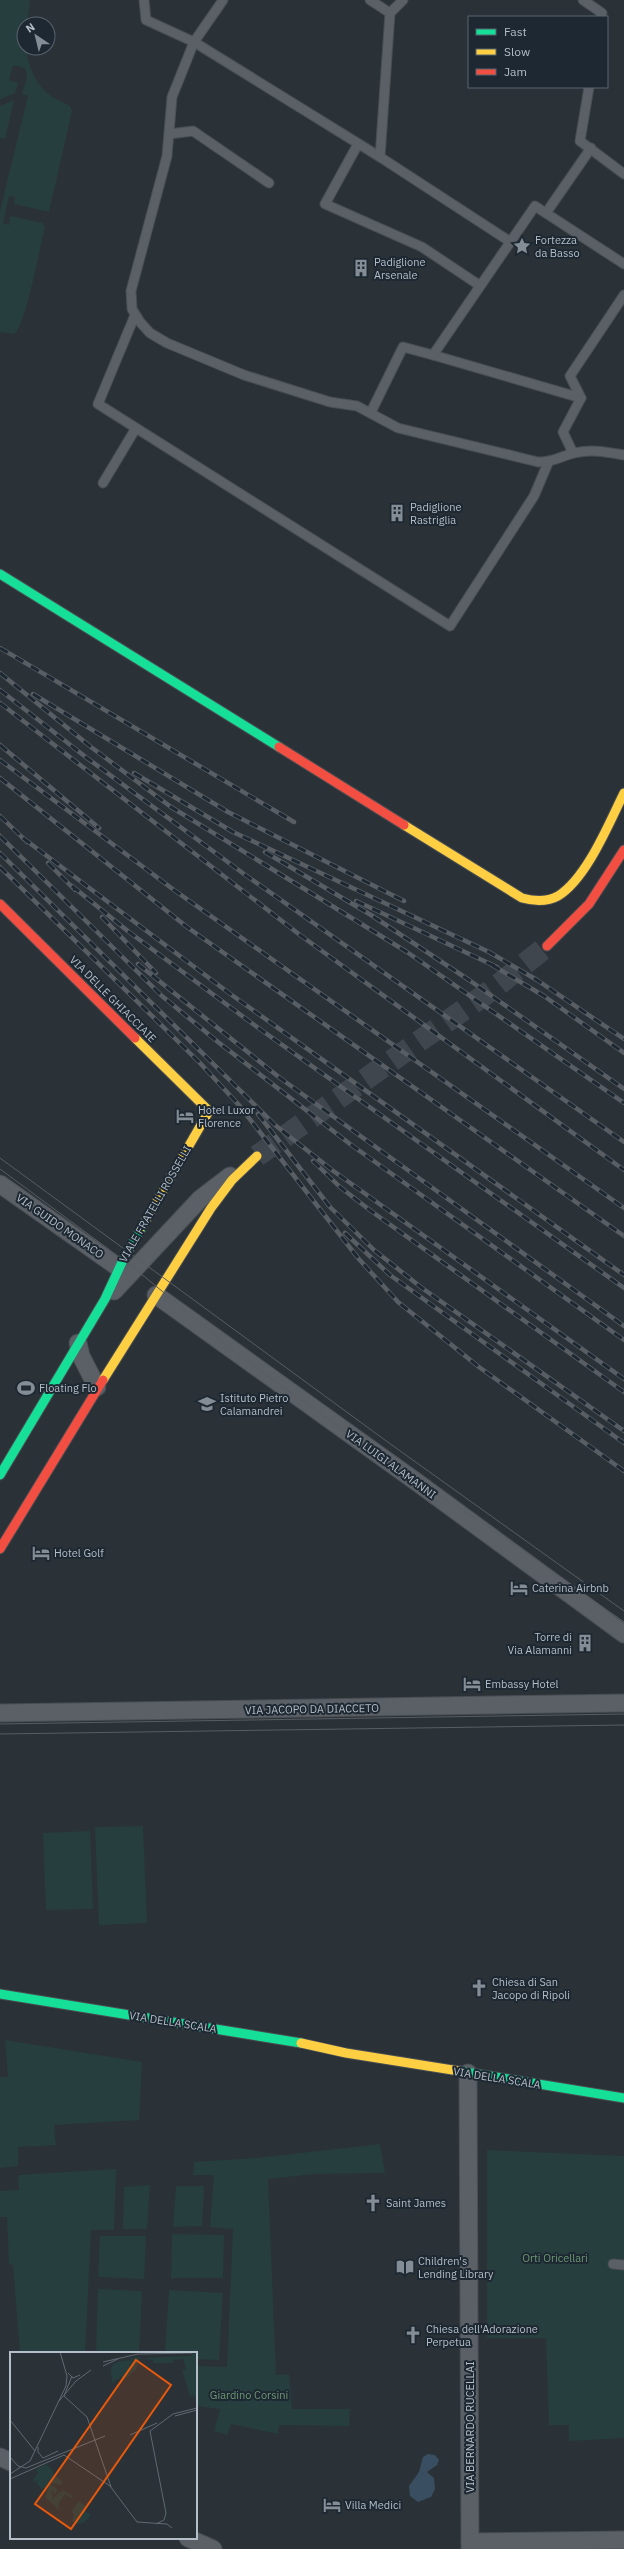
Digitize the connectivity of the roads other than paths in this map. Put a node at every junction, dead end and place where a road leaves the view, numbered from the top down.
1 (144, 0) edge
2 (223, 0) edge
3 (370, 0) edge
4 (403, 0) edge
5 (584, 0) edge
6 (390, 13) junction
7 (601, 16) edge
8 (194, 42) junction
9 (589, 88) edge
10 (169, 134) junction
11 (358, 144) junction
12 (591, 148) junction
13 (380, 157) junction
14 (624, 174) edge
15 (269, 183) dead end
16 (546, 213) junction
17 (509, 241) junction
18 (624, 264) edge
19 (479, 285) junction
20 (624, 295) edge
21 (135, 315) junction
22 (433, 354) junction
23 (581, 398) junction
24 (371, 412) junction
25 (136, 428) junction
26 (573, 453) junction
27 (624, 455) edge
28 (548, 463) junction
29 (103, 483) dead end
30 (0, 574) edge
31 (624, 793) edge
32 (624, 850) edge
33 (0, 904) edge
34 (547, 946) tunnel mouth
35 (209, 1111) joint
36 (254, 1158) joint
37 (0, 1184) edge
38 (119, 1268) junction
39 (156, 1295) junction
40 (105, 1299) junction
41 (78, 1343) junction
42 (97, 1387) junction
43 (0, 1475) edge
44 (0, 1549) edge
45 (624, 1634) edge
46 (624, 1703) edge
47 (0, 1713) edge
48 (0, 1994) edge
49 (0, 2005) edge
50 (346, 2054) junction
51 (468, 2073) junction
52 (624, 2098) edge
53 (613, 2264) dead end
54 (624, 2265) edge
55 (0, 2457) edge
56 (10, 2462) edge
57 (190, 2539) edge
58 (624, 2540) edge
59 (470, 2546) edge
60 (214, 2549) edge

1 - 8 lane
2 - 8 lane
3 - 6 lane
4 - 6 lane
5 - 7 lane
6 - 13 lane
8 - 10 lane
8 - 11 lane
9 - 12 lane
10 - 15 lane
10 - 21 lane
11 - 13 lane
11 - 19 lane
12 - 14 lane
12 - 16 lane
13 - 17 lane
16 - 17 lane
16 - 18 lane
17 - 19 lane
19 - 22 lane
20 - 23 lane
21 - 24 lane
21 - 25 lane
22 - 23 lane
22 - 24 lane
23 - 26 lane
24 - 28 lane
25 - 28 lane
25 - 29 lane
26 - 27 lane
26 - 28 lane
30 - 31 street
32 - 34 street
33 - 35 street, VIA DELLE GHIACCIAIE
35 - 38 street, VIALE FRATELLI ROSSELLI
36 - 39 street
36 - 40 street, VIALE FRATELLI ROSSELLI
37 - 38 street, VIA GUIDO MONACO
38 - 40 street, VIALE FRATELLI ROSSELLI
39 - 42 street
39 - 45 street, VIA LUIGI ALAMANNI
40 - 41 street, VIALE FRATELLI ROSSELLI
41 - 42 street
41 - 43 street, VIALE FRATELLI ROSSELLI
42 - 44 street
46 - 47 street, VIA JACOPO DA DIACCETO
48 - 50 street, VIA DELLA SCALA
49 - 50 street, VIA DELLA SCALA
50 - 51 street, VIA DELLA SCALA
51 - 52 street, VIA DELLA SCALA
51 - 59 street, VIA BERNARDO RUCELLAI
53 - 54 lane
55 - 56 street
57 - 60 street
58 - 59 street

